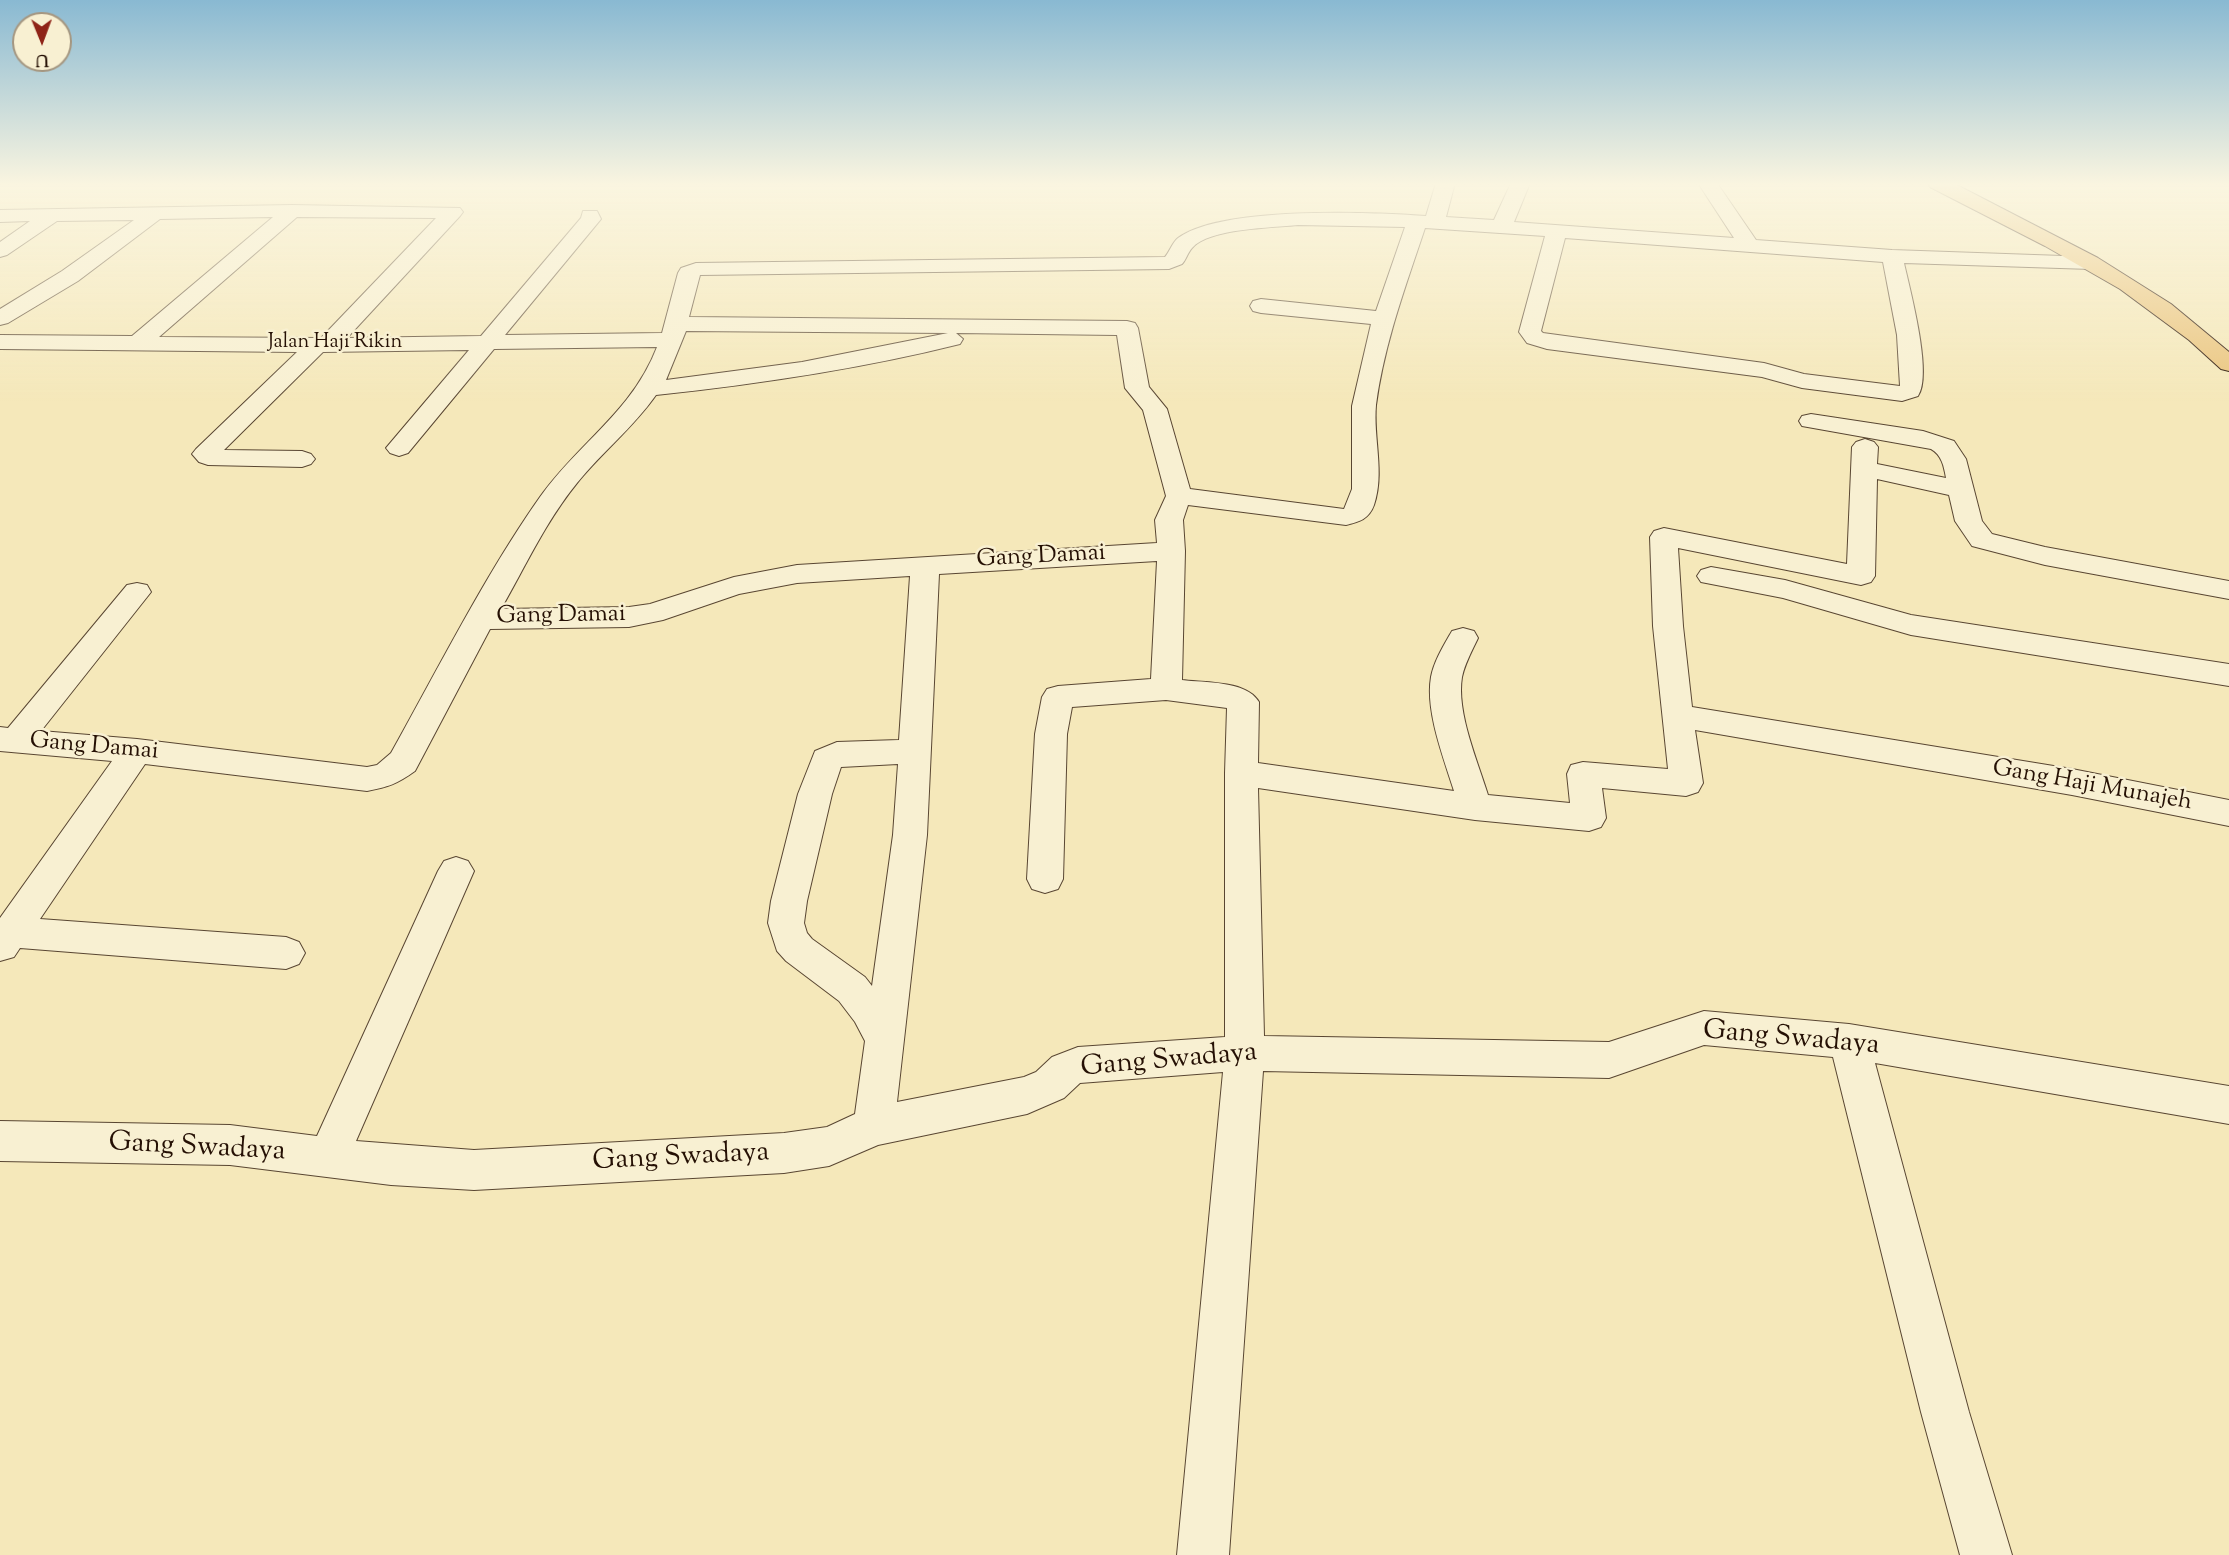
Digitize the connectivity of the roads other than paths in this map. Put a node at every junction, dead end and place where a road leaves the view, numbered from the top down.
1 (98, 256) edge
2 (240, 256) edge
3 (410, 256) edge
4 (560, 256) edge
5 (1177, 256) edge
6 (1411, 256) edge
7 (1550, 256) edge
8 (1886, 256) edge
9 (1892, 256) junction
10 (2078, 256) edge
11 (2091, 262) junction
12 (1261, 306) dead end
13 (0, 318) edge
14 (1384, 319) junction
15 (1001, 327) junction
16 (674, 332) junction
17 (0, 342) edge
18 (138, 343) junction
19 (486, 343) junction
20 (322, 344) junction
21 (2229, 364) edge
22 (650, 389) junction
23 (1902, 394) junction
24 (1811, 421) dead end
25 (1865, 430) junction
26 (1910, 437) junction
27 (399, 448) dead end
28 (302, 459) dead end
29 (1864, 469) junction
30 (1960, 489) junction
31 (1179, 496) junction
32 (1171, 551) junction
33 (926, 565) junction
34 (1711, 576) dead end
35 (2229, 590) edge
36 (137, 591) dead end
37 (482, 619) junction
38 (1463, 638) dead end
39 (2229, 675) edge
40 (1166, 689) junction
41 (1677, 716) junction
42 (7, 740) edge
43 (137, 751) junction
44 (916, 752) junction
45 (1241, 773) junction
46 (1475, 807) junction
47 (2229, 813) edge
48 (456, 871) dead end
49 (1045, 879) dead end
50 (6, 940) edge
51 (286, 953) dead end
52 (1849, 1041) junction
53 (885, 1042) junction
54 (1245, 1053) junction
55 (2229, 1105) edge
56 (874, 1126) junction
57 (2, 1145) edge
58 (328, 1158) junction
59 (1203, 1555) edge
60 (1986, 1555) edge

1 - 13 street
2 - 18 street
3 - 20 street
4 - 19 street
5 - 16 street
6 - 14 street
7 - 23 street
8 - 9 street
9 - 11 street
9 - 23 street
10 - 11 main road
11 - 21 main road
12 - 14 street
14 - 31 street
15 - 16 street, Jalan Haji Rikin
15 - 22 street
15 - 31 street
16 - 19 street, Jalan Haji Rikin
16 - 22 street
17 - 18 street, Jalan Haji Rikin
18 - 20 street, Jalan Haji Rikin
19 - 20 street, Jalan Haji Rikin
19 - 27 street
20 - 28 street
22 - 37 street
23 - 26 street
24 - 25 street
25 - 26 street
25 - 29 street
26 - 30 street
29 - 30 street
29 - 41 street
30 - 35 street
31 - 32 street
32 - 33 street, Gang Damai
32 - 40 street
33 - 37 street, Gang Damai
33 - 44 street
34 - 39 street
36 - 42 street
37 - 43 street, Gang Damai
38 - 46 street
40 - 45 street
40 - 49 street
41 - 46 street
41 - 47 street, Gang Haji Munajeh
42 - 43 street, Gang Damai
43 - 50 street
44 - 53 street
44 - 53 street
45 - 46 street
45 - 54 street
48 - 58 street
50 - 51 street
52 - 54 street, Gang Swadaya
52 - 55 street, Gang Swadaya
52 - 60 street
53 - 56 street
54 - 56 street, Gang Swadaya
54 - 59 street
56 - 58 street, Gang Swadaya
57 - 58 street, Gang Swadaya

